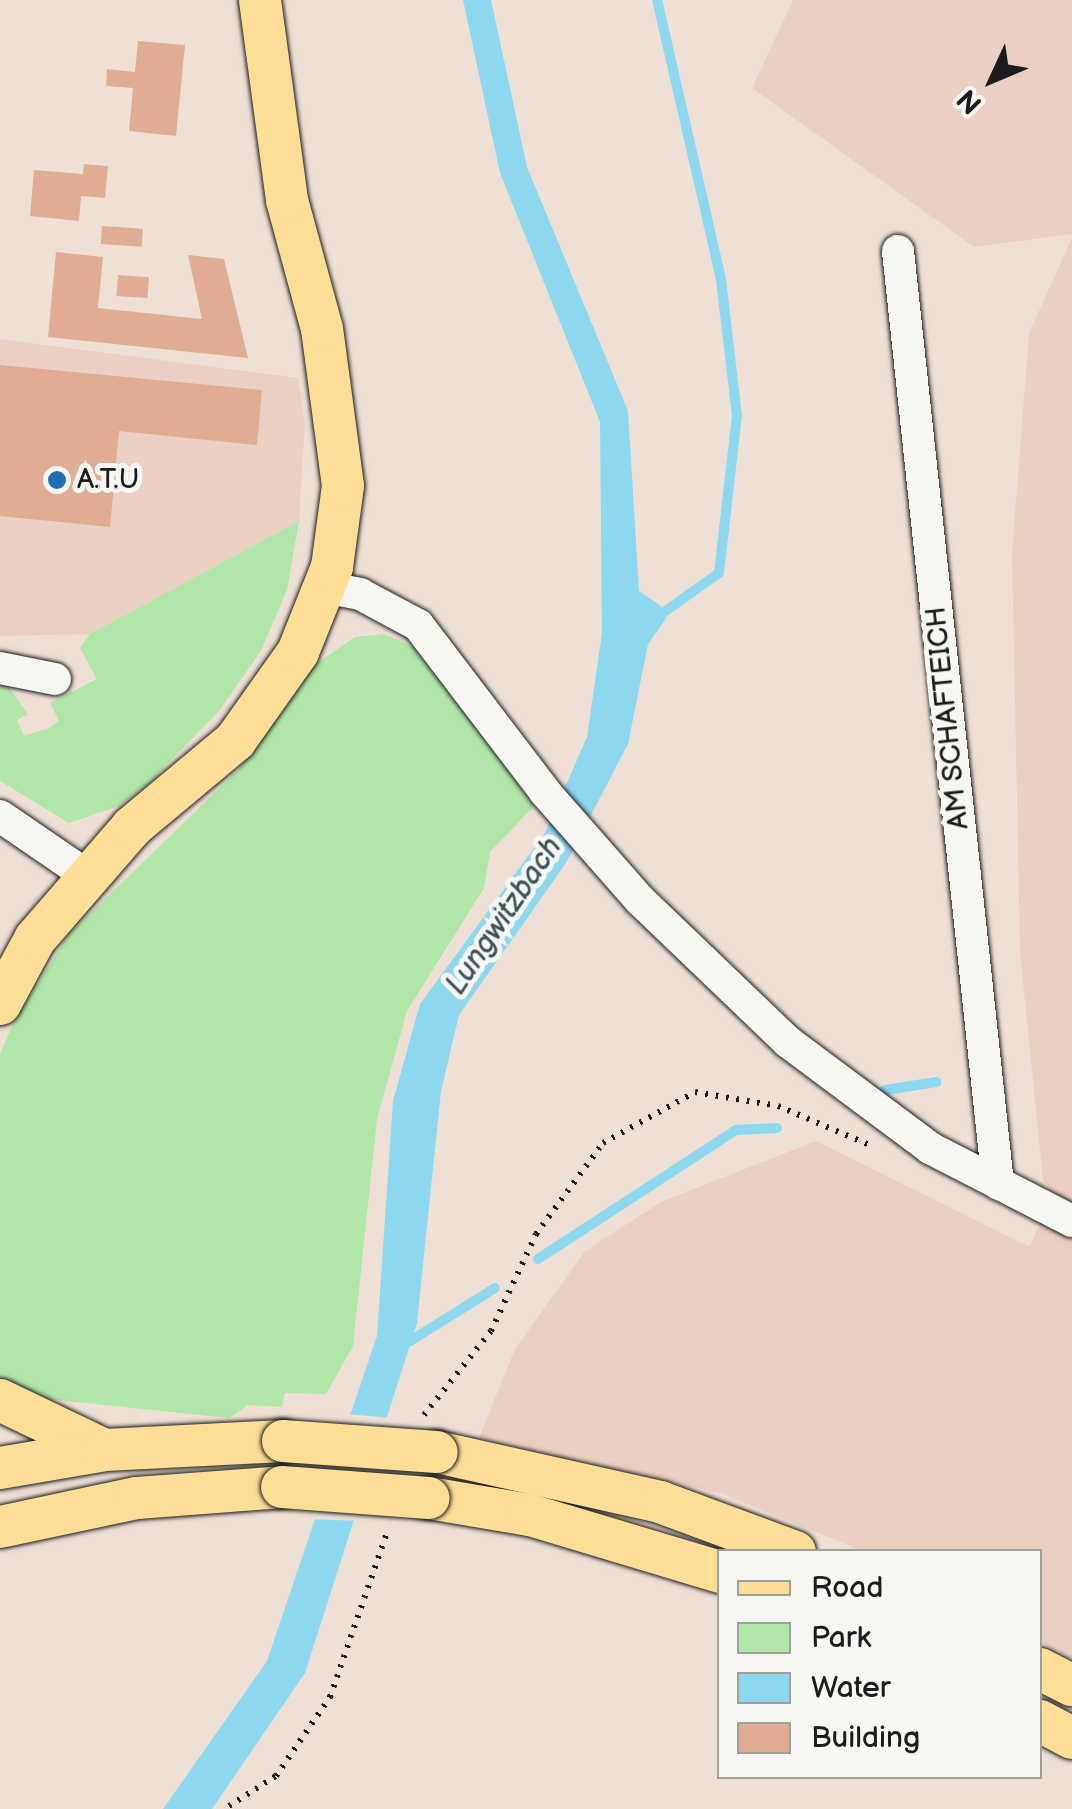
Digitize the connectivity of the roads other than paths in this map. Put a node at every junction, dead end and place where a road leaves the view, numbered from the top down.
1 (260, 0) edge
2 (898, 251) dead end
3 (324, 588) junction
4 (0, 668) edge
5 (55, 679) dead end
6 (0, 816) edge
7 (89, 877) junction
8 (0, 1004) edge
9 (998, 1184) junction
10 (1072, 1221) edge
11 (0, 1400) edge
12 (105, 1450) junction
13 (0, 1468) edge
14 (0, 1527) edge
15 (787, 1549) edge
16 (717, 1571) edge
17 (1042, 1669) edge
18 (1072, 1685) edge
19 (1042, 1722) edge
20 (1072, 1738) edge

1 - 3 main road
2 - 9 lane, AM SCHAFTEICH
3 - 7 main road
3 - 9 lane
4 - 5 lane
6 - 7 lane
7 - 8 main road
9 - 10 lane
11 - 12 main road
12 - 13 main road
12 - 15 main road, bridge
14 - 16 main road, bridge
17 - 18 main road
19 - 20 main road

